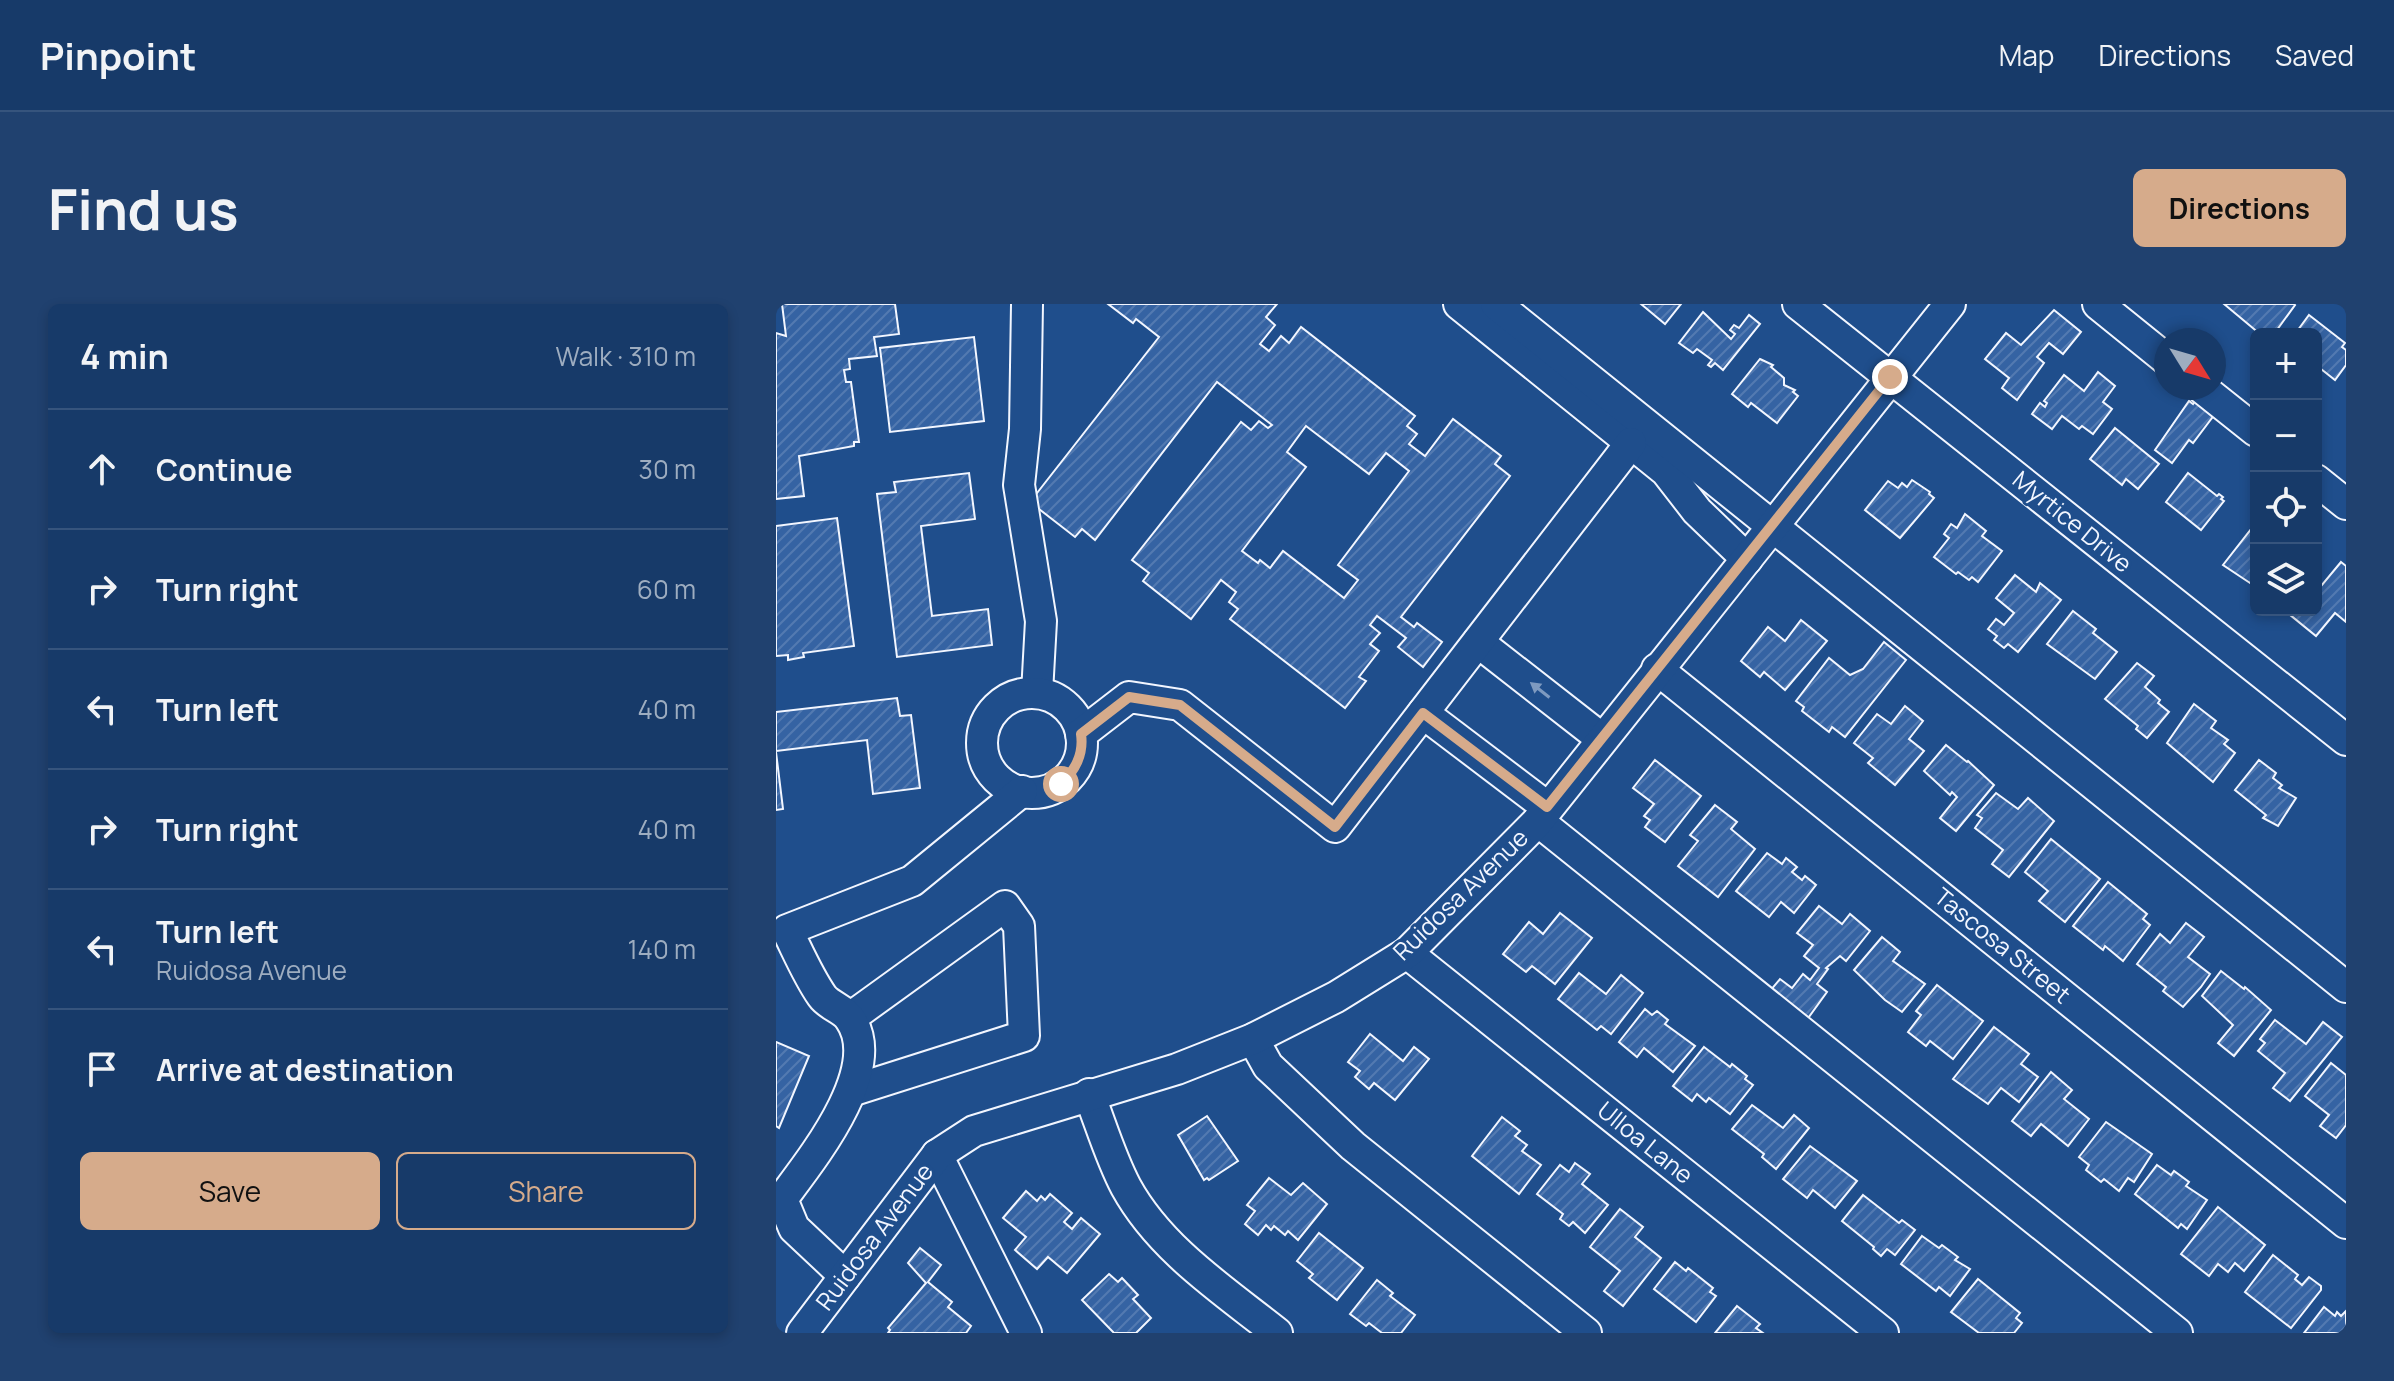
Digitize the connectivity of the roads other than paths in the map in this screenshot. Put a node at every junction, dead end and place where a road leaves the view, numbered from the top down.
1 (1027, 304) edge
2 (1459, 304) edge
3 (1496, 304) edge
4 (1798, 304) edge
5 (1950, 304) edge
6 (2098, 304) edge
7 (2154, 349) edge
8 (1890, 377) junction
9 (2217, 400) edge
10 (2250, 426) edge
11 (1631, 443) junction
12 (2322, 485) edge
13 (2346, 504) edge
14 (1773, 525) junction
15 (1747, 559) junction
16 (1478, 642) junction
17 (1657, 669) junction
18 (1037, 693) junction
19 (1423, 713) junction
20 (1081, 734) junction
21 (1601, 738) junction
22 (2346, 740) edge
23 (1022, 791) junction
24 (1543, 814) junction
25 (782, 932) edge
26 (1407, 953) junction
27 (2346, 987) edge
28 (850, 1018) junction
29 (1253, 1039) junction
30 (851, 1091) junction
31 (1089, 1094) junction
32 (937, 1155) junction
33 (2346, 1223) edge
34 (845, 1276) junction
35 (802, 1333) edge
36 (1026, 1333) edge
37 (1277, 1333) edge
38 (1586, 1333) edge
39 (1883, 1333) edge
40 (2177, 1333) edge

1 - 18 street
2 - 11 street
3 - 14 street
4 - 8 street, Myrtice Drive
5 - 8 street, Ruidosa Avenue
6 - 7 street
8 - 14 street, Ruidosa Avenue
8 - 22 street, Myrtice Drive
9 - 10 street
11 - 15 street
11 - 16 street
12 - 13 street
14 - 15 street, Ruidosa Avenue
14 - 27 street
15 - 17 street, Ruidosa Avenue
16 - 19 street
21 -> 16 street
17 - 21 street, Ruidosa Avenue
17 - 33 street, Tascosa Street
18 - 20 street
18 - 23 street
19 - 20 street
19 - 24 street
20 - 23 street
21 - 24 street, Ruidosa Avenue
23 - 25 street
24 - 26 street, Ruidosa Avenue
24 - 40 street
25 - 28 street
26 - 29 street, Ruidosa Avenue
26 - 39 street, Ulloa Lane
28 - 30 street
28 - 30 street
29 - 31 street, Ruidosa Avenue
29 - 38 street
30 - 34 street
31 - 32 street, Ruidosa Avenue
31 - 37 street
32 - 34 street, Ruidosa Avenue
32 - 36 street
34 - 35 street, Ruidosa Avenue

